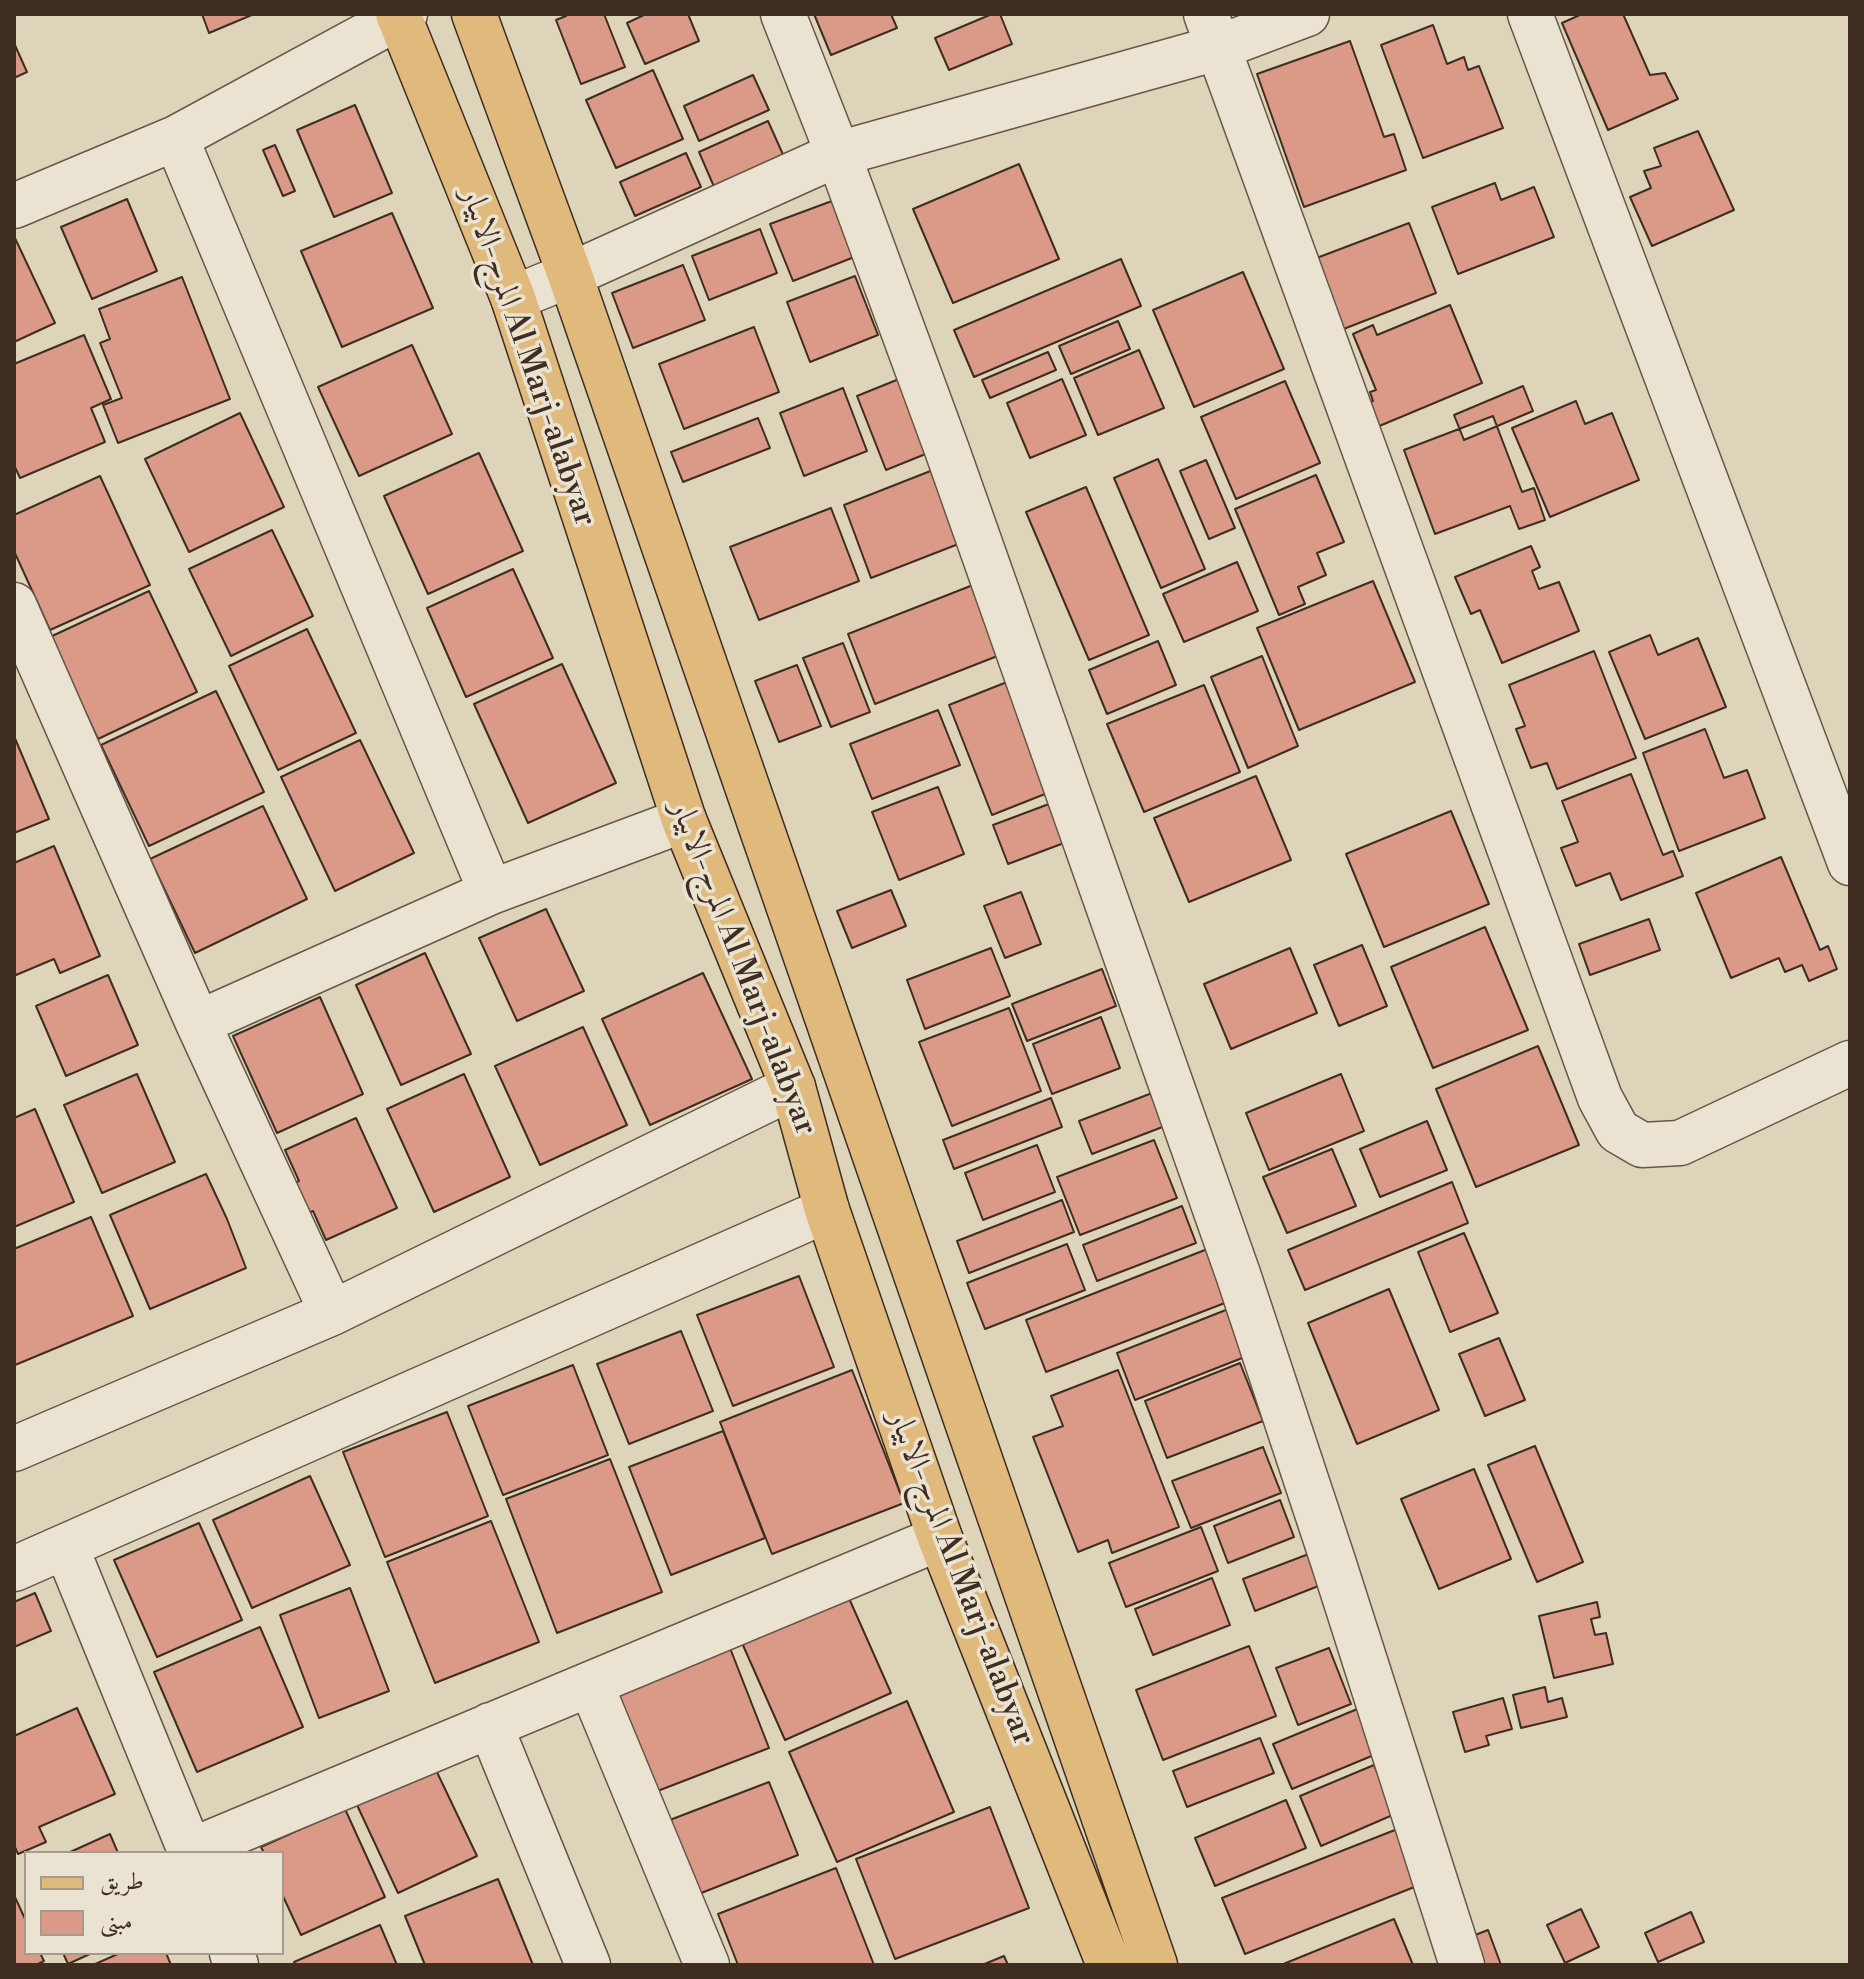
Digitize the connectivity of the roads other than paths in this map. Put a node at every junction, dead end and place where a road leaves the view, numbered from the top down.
1 (474, 14) edge
2 (783, 14) edge
3 (1307, 14) edge
4 (1530, 14) edge
5 (400, 15) edge
6 (1211, 31) edge
7 (176, 138) junction
8 (838, 154) junction
9 (14, 206) edge
10 (570, 275) junction
11 (513, 298) junction
12 (14, 605) edge
13 (684, 820) junction
14 (1850, 863) edge
15 (491, 892) junction
16 (198, 1023) junction
17 (1850, 1063) edge
18 (793, 1087) junction
19 (827, 1210) junction
20 (332, 1313) junction
21 (14, 1449) edge
22 (940, 1538) junction
23 (66, 1547) junction
24 (14, 1569) edge
25 (591, 1685) junction
26 (490, 1725) junction
27 (191, 1851) edge
28 (193, 1851) edge
29 (588, 1965) edge
30 (707, 1965) edge
31 (1109, 1965) edge
32 (1155, 1965) edge
33 (1462, 1965) edge

1 - 10 main road, المرج-الابيار Al Marj-alabyar
2 - 8 street
3 - 6 street
4 - 14 street
5 - 7 street
5 - 11 main road, المرج-الابيار Al Marj-alabyar
6 - 8 street
6 - 17 street
7 - 9 street
7 - 15 street
8 - 10 street
8 - 33 street
10 - 11 street
10 - 32 main road, المرج-الابيار Al Marj-alabyar
11 - 13 main road, المرج-الابيار Al Marj-alabyar
12 - 16 street
13 - 15 street
13 - 18 main road, المرج-الابيار Al Marj-alabyar
15 - 16 street
16 - 20 street
18 - 19 main road, المرج-الابيار Al Marj-alabyar
18 - 20 street
19 - 22 main road, المرج-الابيار Al Marj-alabyar
19 - 23 street
20 - 21 street
22 - 25 street
22 - 31 main road, المرج-الابيار Al Marj-alabyar
23 - 24 street
23 - 27 street
25 - 26 street
25 - 30 street
26 - 28 street
26 - 29 street

